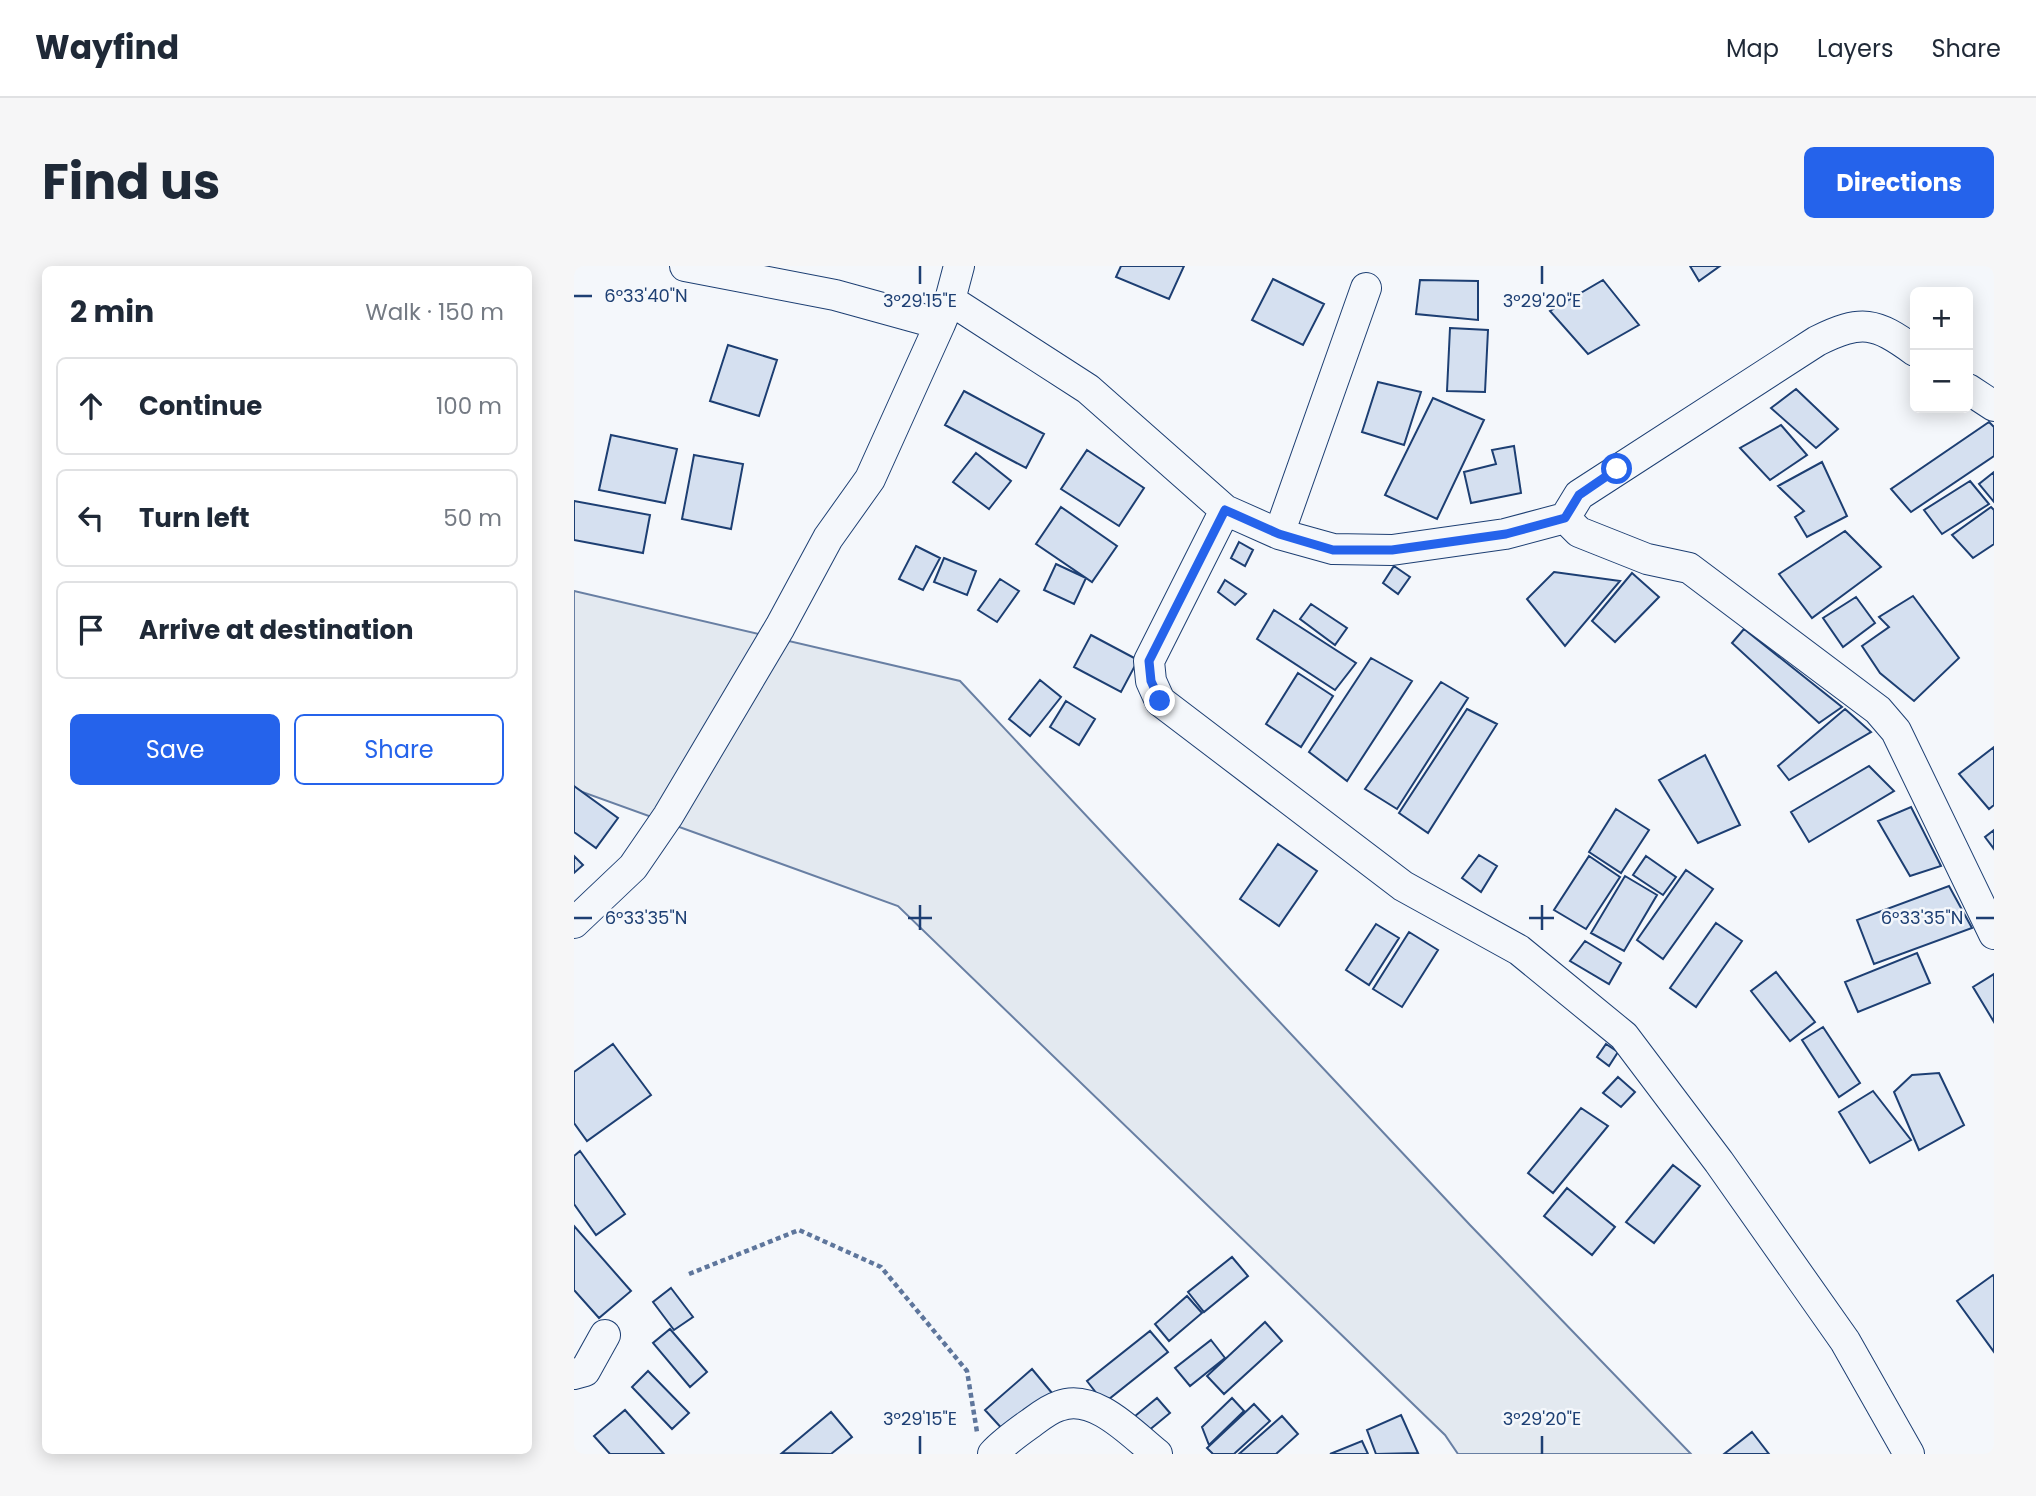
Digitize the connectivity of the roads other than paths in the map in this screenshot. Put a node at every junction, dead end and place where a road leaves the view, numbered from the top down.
1 (685, 266) edge
2 (959, 266) edge
3 (1366, 288) dead end
4 (945, 312) junction
5 (1913, 350) edge
6 (1973, 392) edge
7 (1994, 406) edge
8 (1225, 510) junction
9 (1565, 518) junction
10 (1279, 534) junction
11 (574, 923) edge
12 (1994, 934) edge
13 (605, 1335) dead end
14 (574, 1374) edge
15 (986, 1448) edge
16 (1157, 1454) edge
17 (1909, 1454) edge

1 - 4 street
2 - 4 street
3 - 10 street
4 - 8 street
4 - 11 street
5 - 9 street
6 - 7 street
8 - 10 street
8 - 17 street
9 - 10 street
9 - 12 street
13 - 14 street
15 - 16 street

